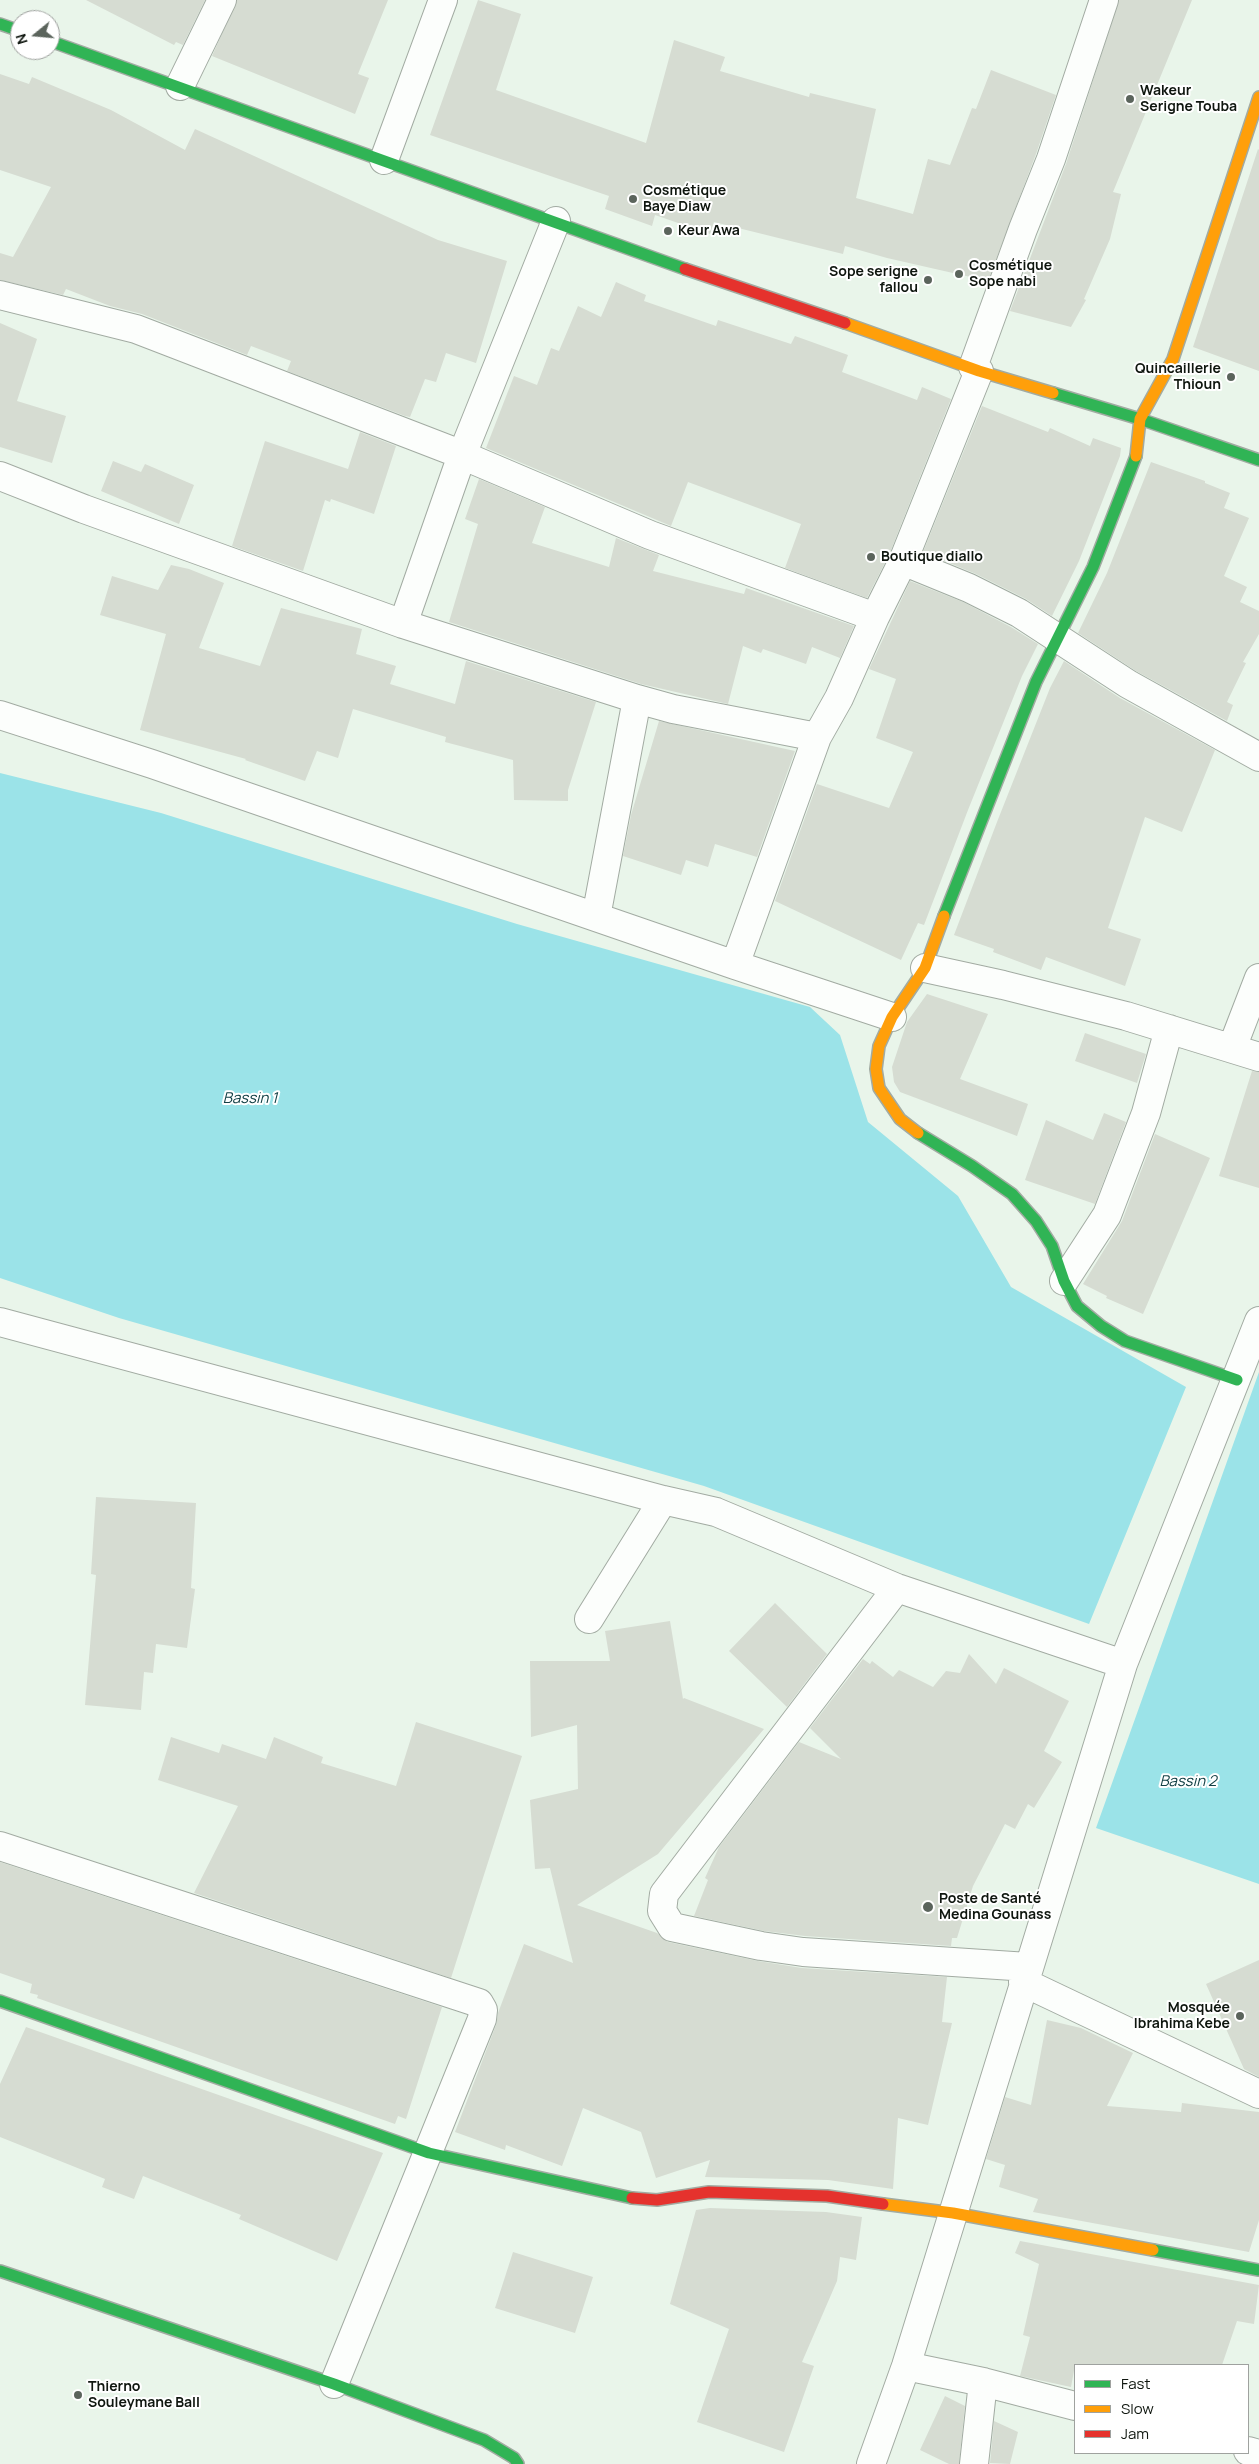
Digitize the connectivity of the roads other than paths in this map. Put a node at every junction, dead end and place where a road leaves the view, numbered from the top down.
1 (222, 0) edge
2 (443, 0) edge
3 (1104, 0) edge
4 (60, 44) edge
5 (180, 86) junction
6 (1259, 98) edge
7 (384, 160) junction
8 (556, 221) junction
9 (0, 295) edge
10 (976, 369) junction
11 (1140, 420) junction
12 (462, 455) junction
13 (1259, 460) edge
14 (0, 476) edge
15 (903, 561) junction
16 (874, 617) junction
17 (403, 624) junction
18 (1056, 639) junction
19 (637, 699) junction
20 (0, 715) edge
21 (817, 737) junction
22 (1259, 757) edge
23 (596, 917) junction
24 (735, 966) junction
25 (925, 968) junction
26 (1259, 978) edge
27 (892, 1017) junction
28 (1169, 1029) junction
29 (1232, 1048) junction
30 (1259, 1057) edge
31 (1064, 1281) junction
32 (1259, 1321) edge
33 (0, 1322) edge
34 (1237, 1380) junction
35 (663, 1500) junction
36 (897, 1588) junction
37 (590, 1618) dead end
38 (1123, 1664) junction
39 (0, 1846) edge
40 (1026, 1974) junction
41 (0, 2001) edge
42 (1259, 2094) edge
43 (429, 2153) junction
44 (953, 2213) junction
45 (1259, 2270) edge
46 (0, 2271) edge
47 (906, 2366) junction
48 (983, 2382) junction
49 (334, 2384) junction
50 (1074, 2406) edge
51 (518, 2464) edge
52 (871, 2464) edge
53 (974, 2464) edge

1 - 5 street
2 - 7 street
3 - 10 street
4 - 5 street
5 - 7 street
6 - 11 street
7 - 8 street
8 - 10 street
8 - 12 street
9 - 12 street
10 - 11 street
10 - 15 street
11 - 13 street
11 - 18 street
12 - 16 street
12 - 17 street
14 - 17 street
15 - 16 street
15 - 18 street
16 - 21 street
17 - 19 street
18 - 22 street
18 - 25 street
19 - 21 street
19 - 23 street
20 - 23 street
21 - 24 street
23 - 24 street
24 - 27 street
25 - 27 street
25 - 28 street
26 - 29 street
27 - 31 street
28 - 29 street
28 - 31 street
29 - 30 street
31 - 34 street
32 - 34 street
33 - 35 street
34 - 38 street
35 - 36 street
35 - 37 street
36 - 38 street
36 - 40 street
38 - 40 street
39 - 43 street
40 - 42 street
40 - 44 street
41 - 43 street
43 - 44 street
43 - 49 street
44 - 45 street
44 - 47 street
46 - 49 street
47 - 48 street
47 - 52 street
48 - 50 street
48 - 53 street
49 - 51 street

